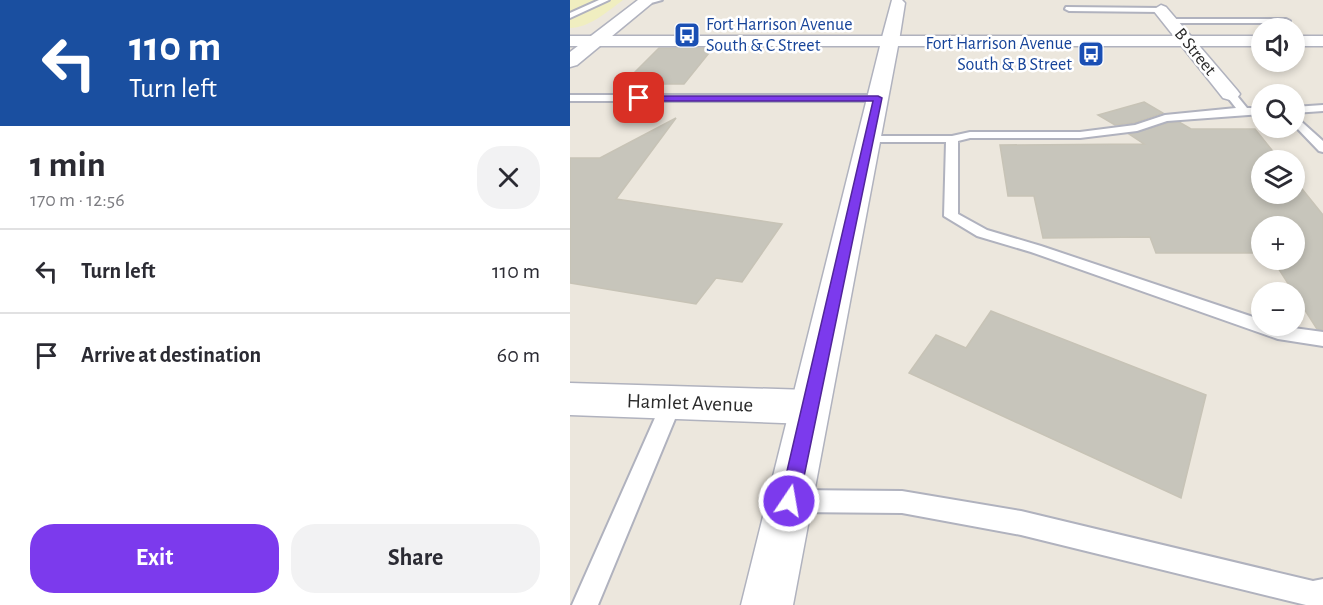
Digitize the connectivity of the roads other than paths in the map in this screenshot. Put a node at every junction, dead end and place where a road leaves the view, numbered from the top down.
1 (605, 0) edge
2 (651, 2) edge
3 (897, 2) edge
4 (1069, 9) dead end
5 (1166, 15) junction
6 (570, 16) edge
7 (1251, 19) edge
8 (570, 41) edge
9 (595, 41) junction
10 (890, 41) junction
11 (1186, 41) junction
12 (1251, 41) edge
13 (1305, 41) edge
14 (1323, 41) edge
15 (570, 61) edge
16 (1230, 94) joint
17 (570, 98) edge
18 (878, 98) junction
19 (1323, 108) edge
20 (1305, 109) edge
21 (1244, 111) junction
22 (1251, 111) edge
23 (1305, 129) edge
24 (869, 139) junction
25 (952, 139) junction
26 (1323, 148) edge
27 (1323, 339) edge
28 (570, 399) edge
29 (672, 402) junction
30 (809, 406) junction
31 (789, 501) junction
32 (1323, 592) edge
33 (585, 605) edge
34 (767, 605) edge

1 - 6 lane
2 - 9 street
3 - 10 street
4 - 5 lane
5 - 7 lane
5 - 11 street, B Street
8 - 9 street
9 - 10 street
9 - 15 street
10 - 11 street
10 - 18 street
11 - 12 street
11 - 16 street, B Street
13 - 14 street
16 - 21 lane
17 - 18 lane
18 - 24 street
19 - 20 lane
21 - 22 lane
21 - 25 lane
23 - 26 lane
24 - 25 lane
24 - 30 street
25 - 27 lane
28 - 29 street, Hamlet Avenue
29 - 30 street, Hamlet Avenue
29 - 33 lane
30 - 31 street
31 - 32 lane
31 - 34 street

